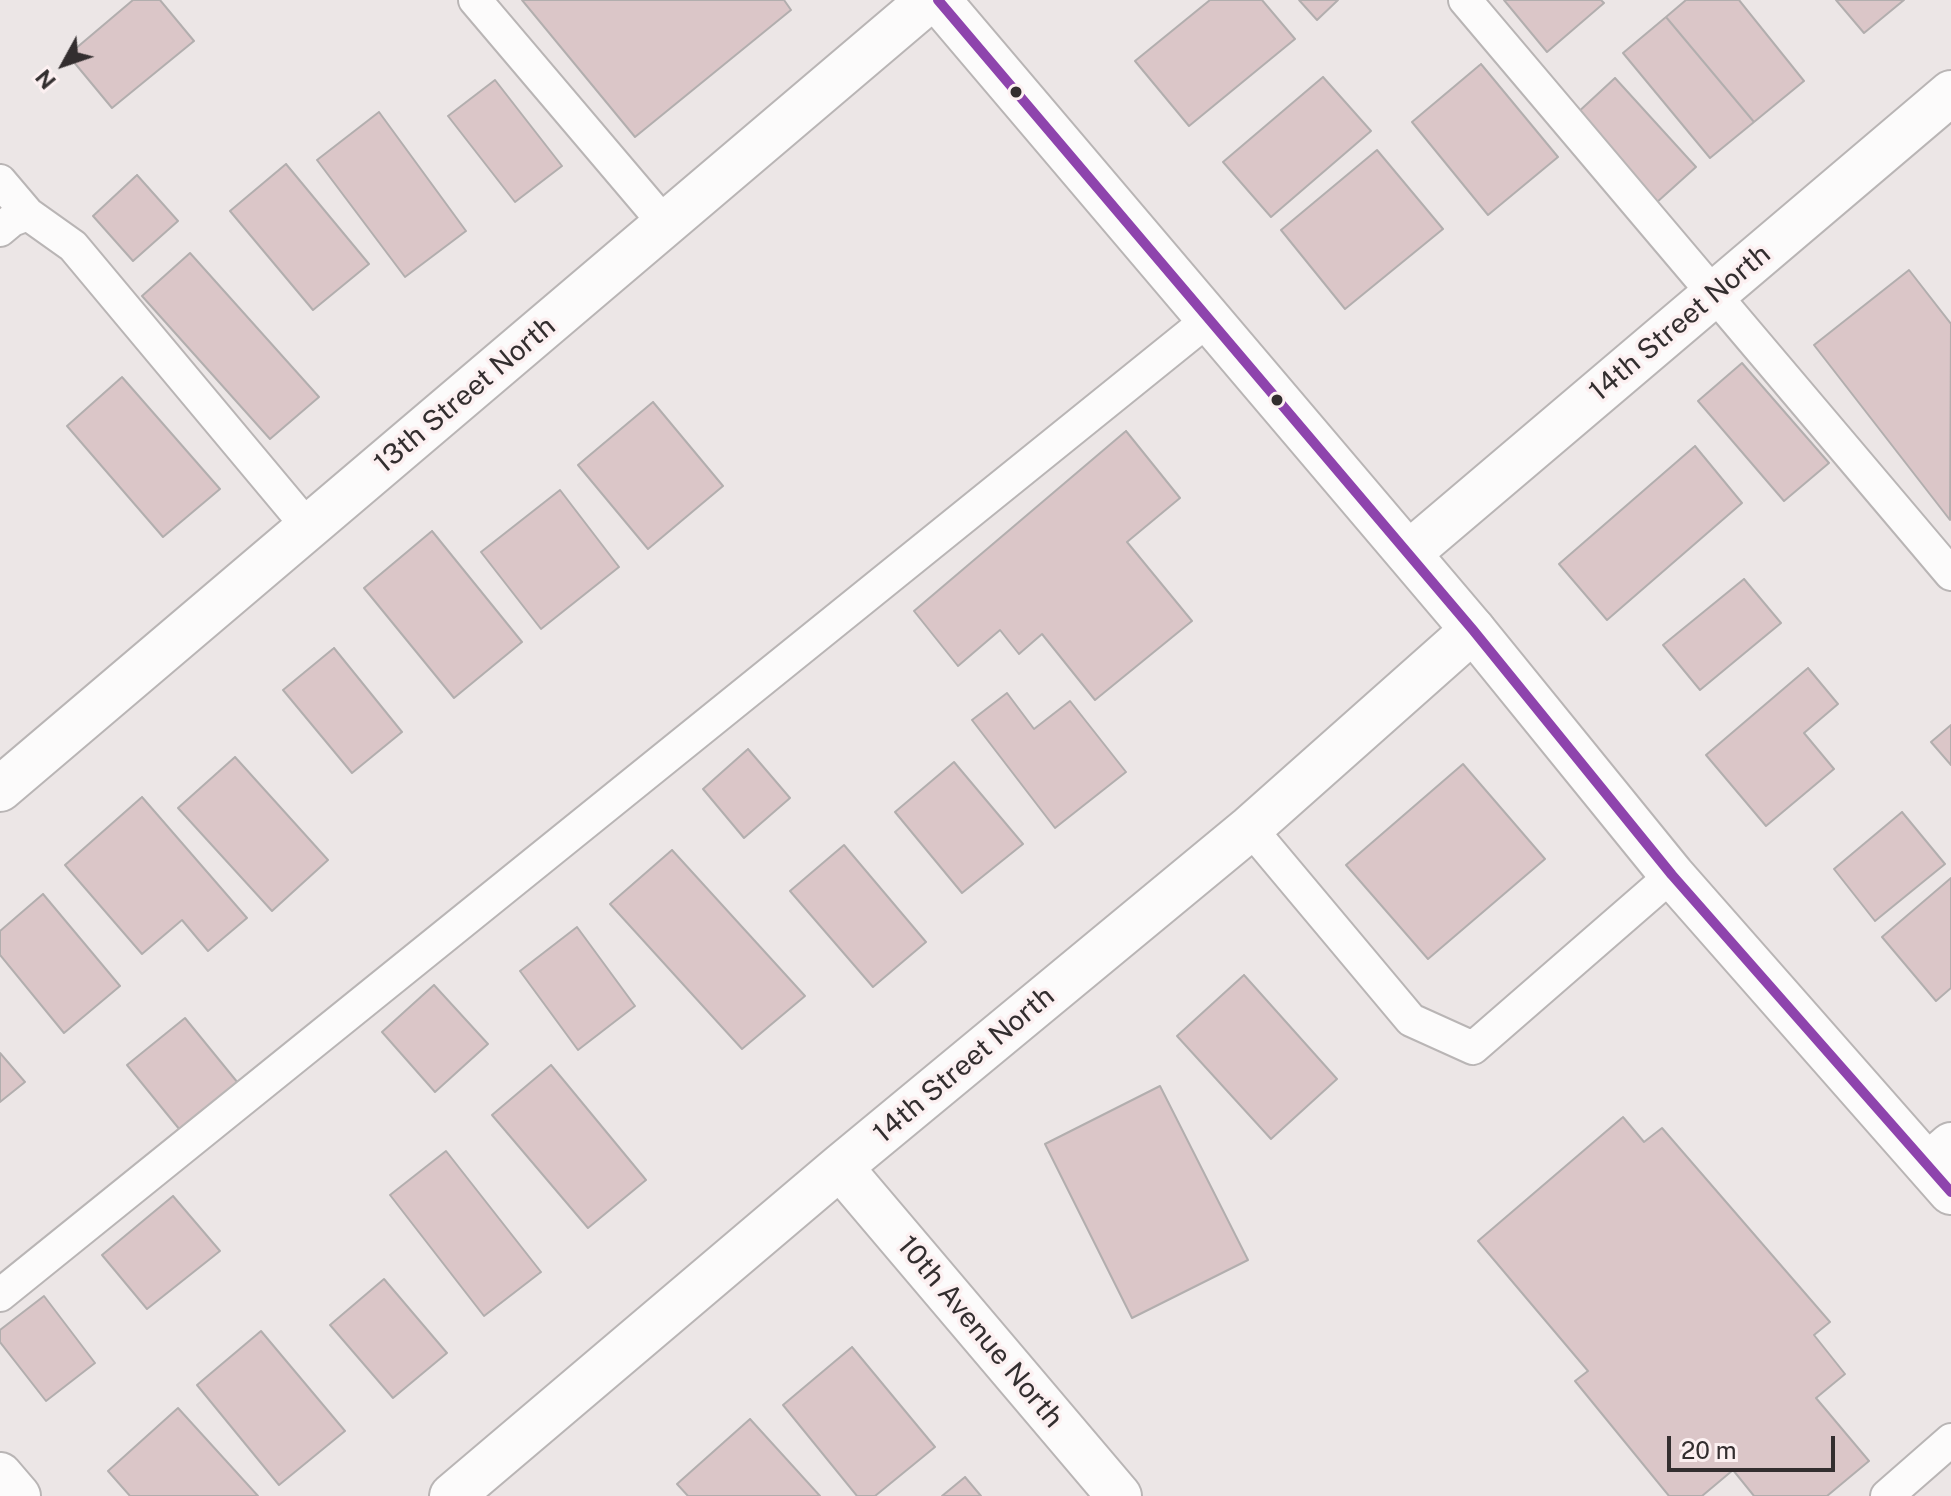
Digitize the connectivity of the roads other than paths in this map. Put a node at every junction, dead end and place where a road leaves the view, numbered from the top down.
1 (475, 0) edge
2 (929, 0) edge
3 (938, 0) edge
4 (1465, 0) edge
5 (1951, 93) edge
6 (0, 181) edge
7 (28, 214) junction
8 (666, 225) junction
9 (0, 230) edge
10 (1714, 294) junction
11 (1209, 319) junction
12 (308, 527) junction
13 (1409, 553) junction
14 (1951, 574) edge
15 (1473, 630) junction
16 (0, 789) edge
17 (1250, 828) junction
18 (1672, 875) junction
19 (840, 1167) junction
20 (1943, 1167) edge
21 (0, 1295) edge
22 (1951, 1440) edge
23 (0, 1475) edge
24 (1103, 1490) edge
25 (18, 1496) edge
26 (452, 1496) edge
27 (1887, 1496) edge

1 - 8 lane
2 - 8 street, 13th Street North
3 - 11 street
4 - 10 lane
5 - 10 street, 14th Street North
6 - 7 lane
7 - 9 lane
7 - 12 lane
8 - 12 street, 13th Street North
10 - 13 street, 14th Street North
10 - 14 lane
11 - 13 street
11 - 21 lane
12 - 16 street, 13th Street North
13 - 15 street
15 - 17 street, 14th Street North
15 - 18 street
17 - 18 lane
17 - 19 street, 14th Street North
18 - 20 street
19 - 24 street, 10th Avenue North
19 - 26 street, 14th Street North
22 - 27 lane
23 - 25 street

